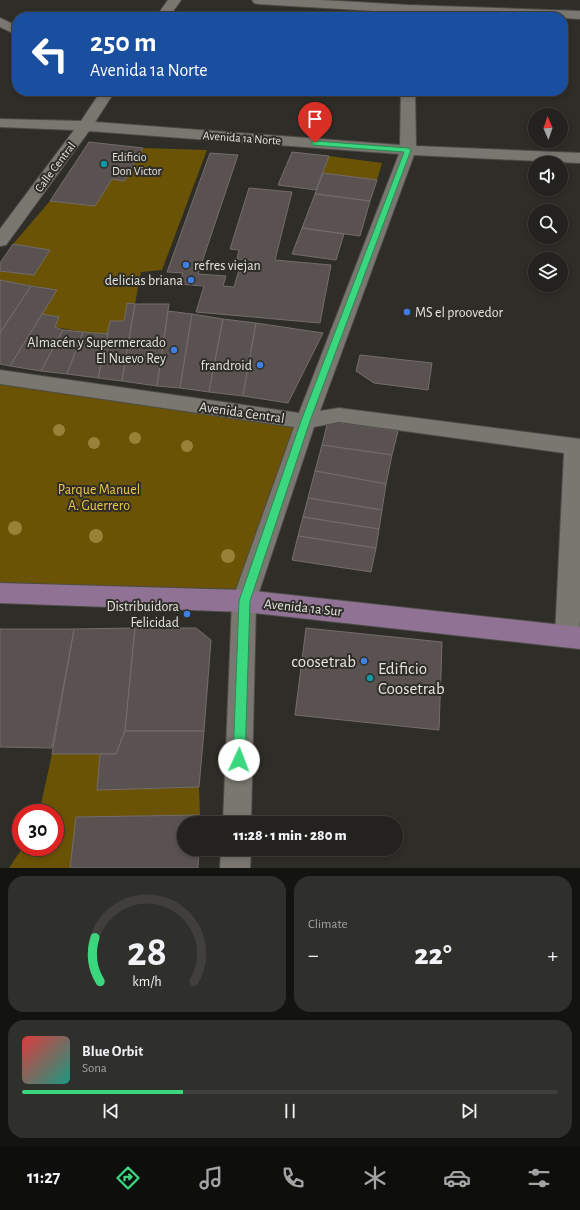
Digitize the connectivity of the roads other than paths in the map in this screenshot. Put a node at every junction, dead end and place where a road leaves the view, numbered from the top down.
1 (175, 0) edge
2 (258, 0) edge
3 (408, 9) edge
4 (166, 12) edge
5 (494, 12) edge
6 (568, 15) edge
7 (580, 15) edge
8 (0, 22) edge
9 (12, 28) edge
10 (105, 96) edge
11 (408, 96) edge
12 (0, 123) edge
13 (85, 126) junction
14 (408, 150) junction
15 (580, 158) edge
16 (0, 241) edge
17 (0, 377) edge
18 (306, 421) junction
19 (577, 446) edge
20 (0, 593) edge
21 (244, 601) junction
22 (573, 637) edge
23 (237, 816) edge
24 (236, 856) edge
25 (235, 868) edge

1 - 4 street
2 - 3 street
3 - 5 street
6 - 7 street
8 - 9 street
10 - 13 street, Calle Central
11 - 14 street
12 - 13 street, Avenida 1a Norte
13 - 14 street, Avenida 1a Norte
13 - 16 street, Calle Central
14 - 15 street, Avenida 1a Norte
14 - 18 street
17 - 18 street, Avenida Central
18 - 19 street, Avenida Central
18 - 21 street
19 - 22 street
20 - 21 main road, Avenida 1a Sur
21 - 22 main road, Avenida 1a Sur
21 - 23 street
24 - 25 street

